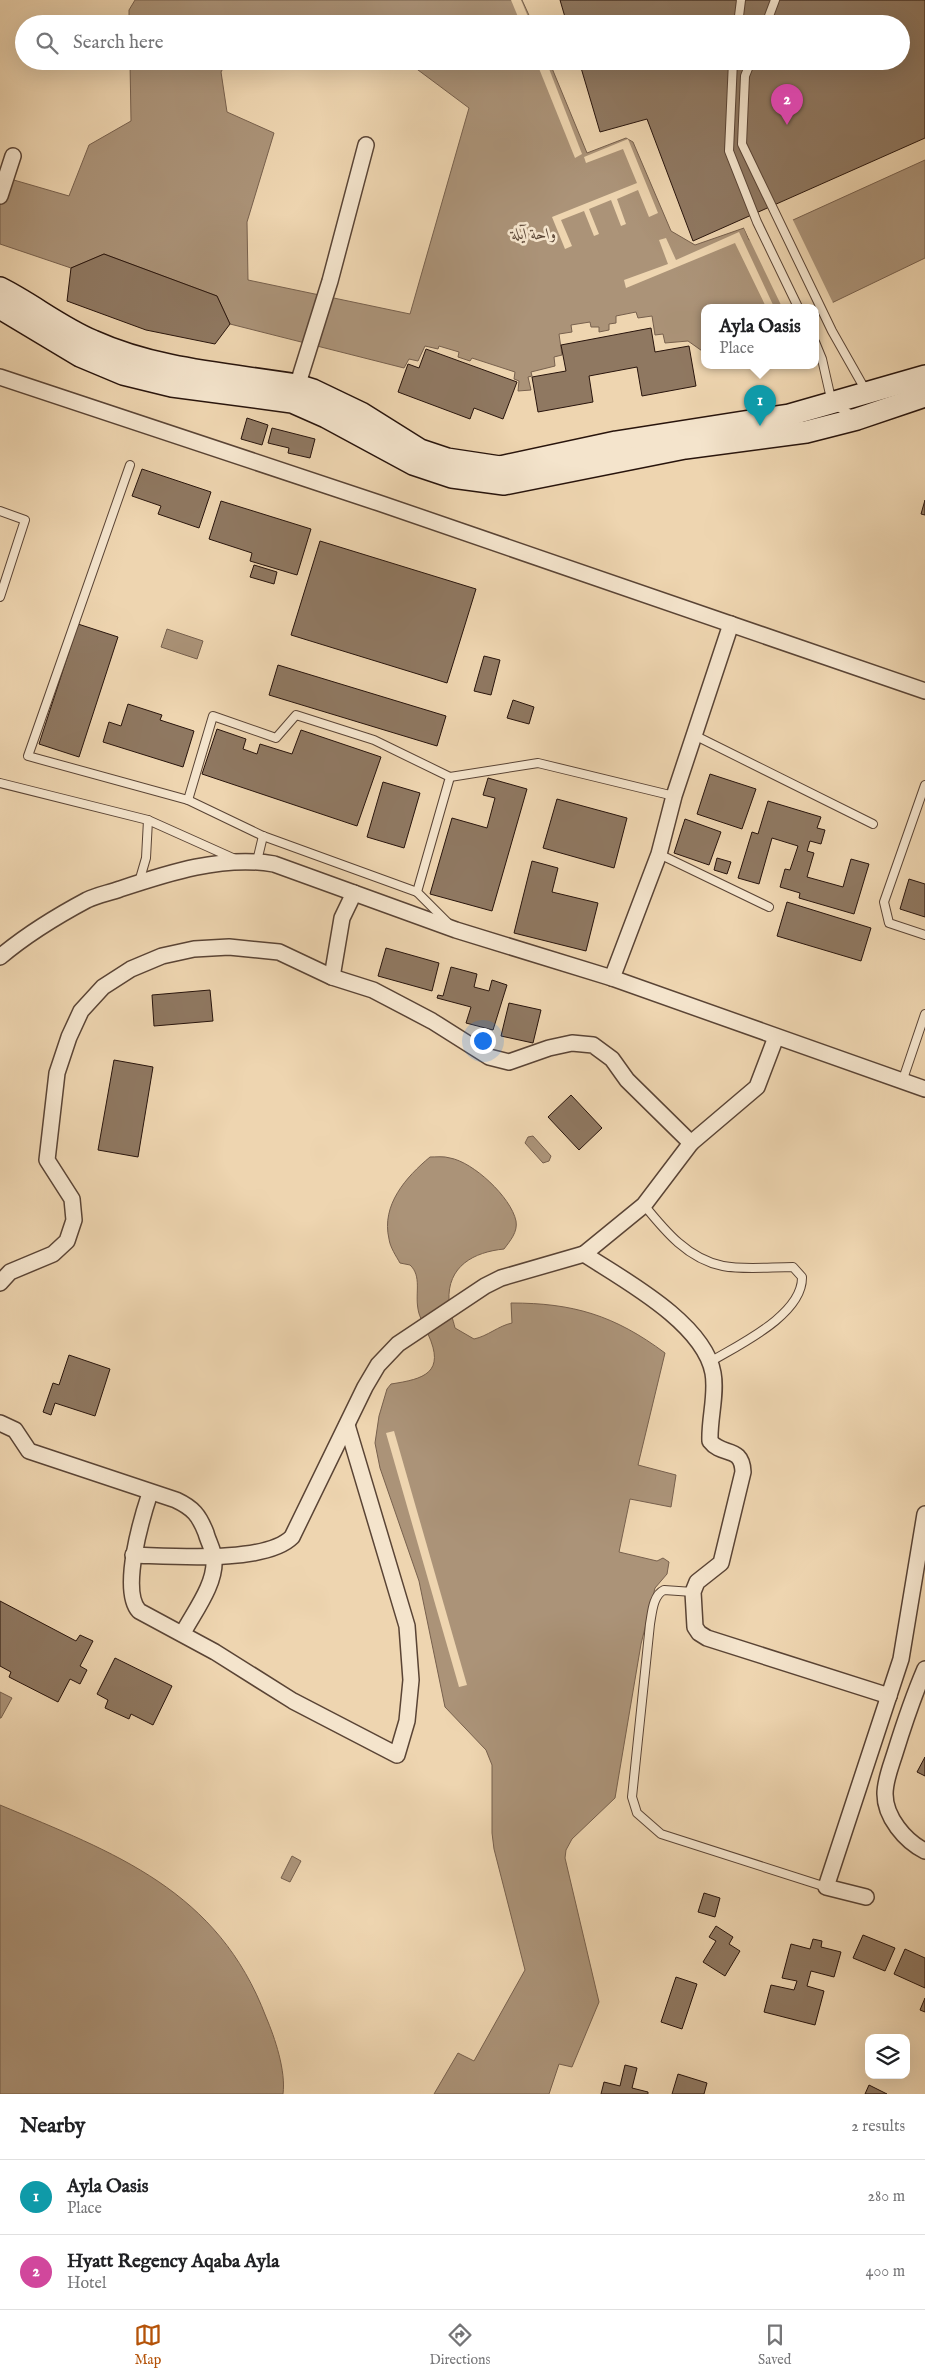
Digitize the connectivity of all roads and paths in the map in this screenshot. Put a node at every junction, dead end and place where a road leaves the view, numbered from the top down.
1 (741, 0) edge
2 (775, 0) edge
3 (739, 15) edge
4 (769, 15) edge
5 (732, 70) edge
6 (747, 70) edge
7 (366, 145) dead end
8 (13, 156) dead end
9 (0, 196) edge
10 (0, 288) edge
11 (797, 304) edge
12 (819, 304) edge
13 (819, 305) edge
14 (0, 308) edge
15 (819, 352) edge
16 (925, 376) edge
17 (0, 377) edge
18 (295, 393) junction
19 (925, 396) edge
20 (832, 403) junction
21 (862, 406) junction
22 (748, 432) junction
23 (130, 465) dead end
24 (0, 511) edge
25 (0, 596) edge
26 (731, 624) junction
27 (925, 691) edge
28 (694, 735) junction
29 (450, 777) junction
30 (0, 783) edge
31 (925, 785) edge
32 (674, 796) junction
33 (188, 800) junction
34 (148, 820) junction
35 (873, 824) dead end
36 (263, 836) junction
37 (658, 854) junction
38 (257, 861) junction
39 (240, 862) junction
40 (139, 883) junction
41 (417, 892) junction
42 (354, 893) junction
43 (769, 907) dead end
44 (456, 930) junction
45 (925, 935) edge
46 (0, 957) edge
47 (332, 977) junction
48 (612, 978) junction
49 (925, 1014) edge
50 (776, 1037) junction
51 (902, 1082) junction
52 (925, 1089) edge
53 (691, 1143) junction
54 (644, 1205) junction
55 (584, 1254) junction
56 (0, 1283) edge
57 (710, 1362) junction
58 (0, 1423) edge
59 (347, 1426) junction
60 (150, 1493) junction
61 (925, 1514) edge
62 (134, 1555) junction
63 (214, 1558) junction
64 (694, 1592) junction
65 (183, 1633) junction
66 (925, 1669) edge
67 (889, 1696) junction
68 (925, 1852) edge
69 (826, 1887) junction
70 (866, 1897) dead end

1 - 3 lane
2 - 4 lane
5 - 11 lane
6 - 12 lane
7 - 18 street
8 - 9 street
10 - 18 street
13 - 21 lane
14 - 18 street
15 - 20 lane
16 - 21 street
17 - 26 street
18 - 22 street
19 - 21 street
20 - 21 street
20 - 22 street
21 - 22 street
23 - 33 lane
24 - 25 lane
26 - 27 street
26 - 28 street
28 - 32 street
28 - 35 lane
29 - 32 lane
29 - 33 lane
29 - 41 lane
30 - 34 lane
31 - 45 lane
32 - 37 street
33 - 36 lane
34 - 39 lane
34 - 40 lane
36 - 38 lane
36 - 41 lane
37 - 43 lane
37 - 48 street
38 - 39 street
38 - 42 street
39 - 40 street
40 - 46 street
41 - 44 lane
42 - 44 street
42 - 47 street
44 - 48 street
47 - 53 street
47 - 56 street
48 - 50 street
49 - 51 lane
50 - 51 street
50 - 53 street
51 - 52 street
53 - 54 street
54 - 55 street
54 - 57 lane
55 - 57 street
55 - 59 street
57 - 64 street
58 - 60 street
59 - 63 street
59 - 65 street
60 - 62 street
60 - 63 street
61 - 67 street
62 - 63 street
62 - 65 street
63 - 65 street
64 - 67 street
64 - 69 lane
66 - 68 street
67 - 69 street
69 - 70 street

